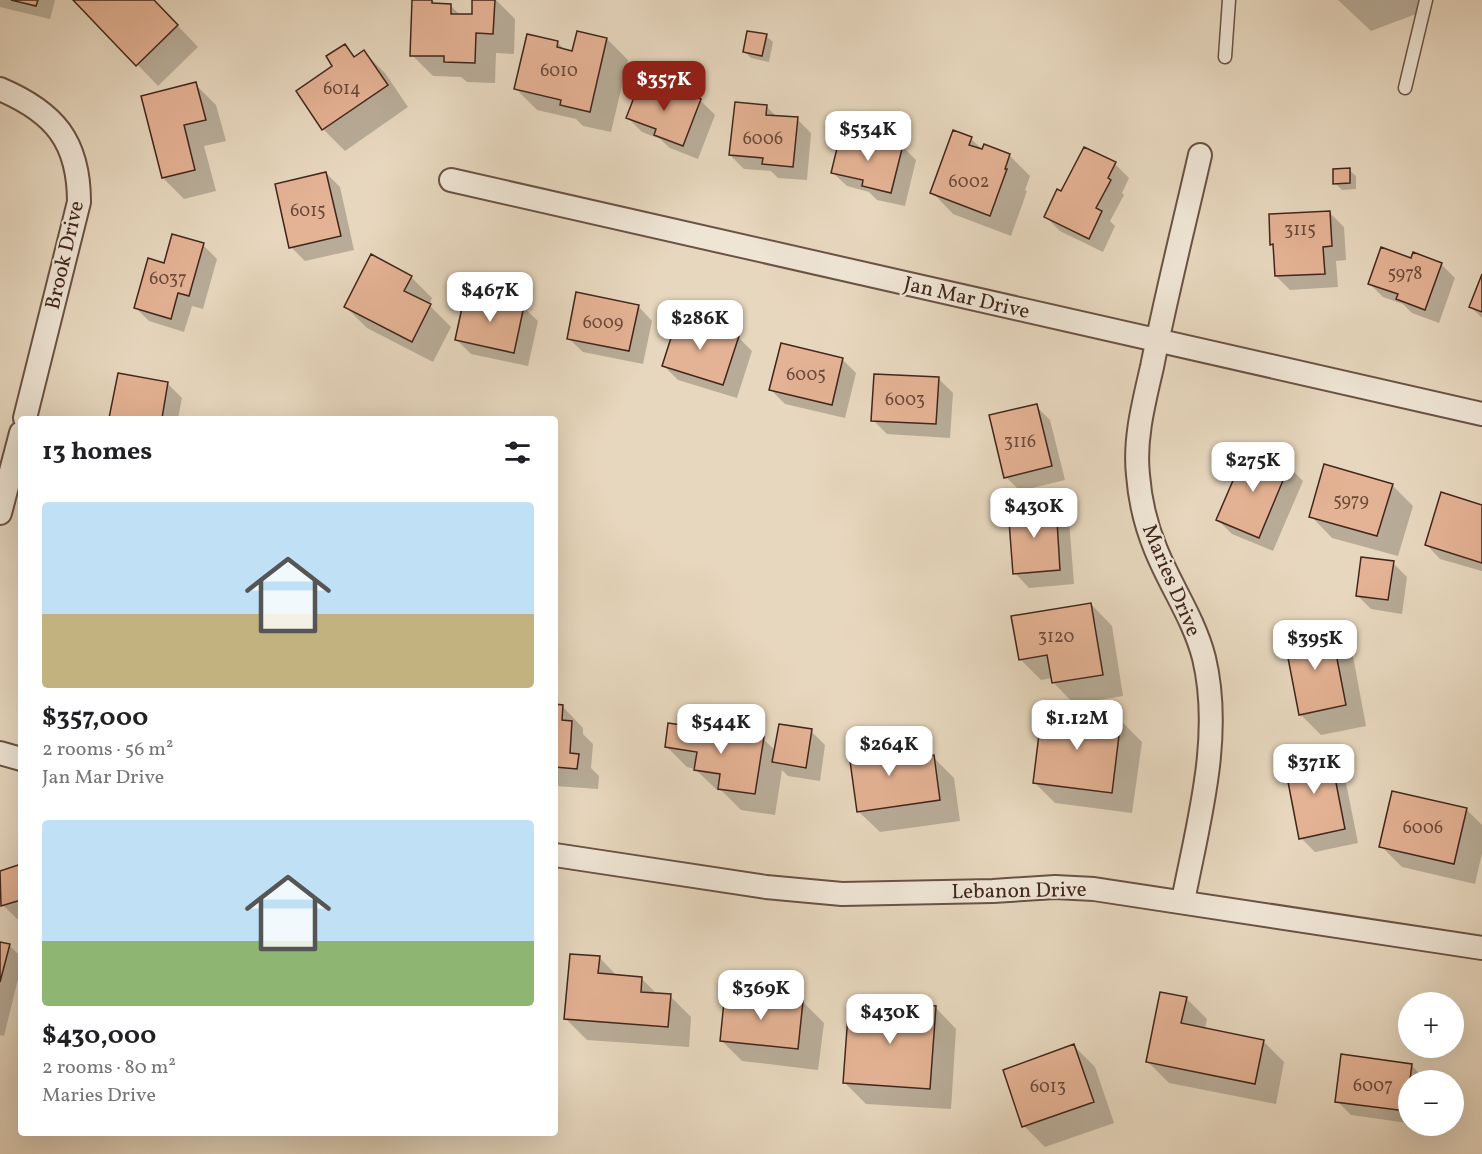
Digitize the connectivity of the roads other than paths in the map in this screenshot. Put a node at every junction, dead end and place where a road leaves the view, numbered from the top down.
1 (1229, 0) edge
2 (1426, 0) edge
3 (1225, 57) dead end
4 (1406, 88) dead end
5 (0, 90) edge
6 (1200, 154) dead end
7 (451, 180) dead end
8 (1157, 340) junction
9 (1482, 414) edge
10 (26, 416) edge
11 (18, 444) edge
12 (0, 513) edge
13 (0, 753) edge
14 (18, 758) edge
15 (558, 855) edge
16 (1183, 901) junction
17 (1482, 948) edge

1 - 3 lane
2 - 4 lane
5 - 10 street, Brook Drive
6 - 8 street, Maries Drive
7 - 8 street, Jan Mar Drive
8 - 9 street, Jan Mar Drive
8 - 16 street, Maries Drive
11 - 12 street
13 - 14 street
15 - 16 street, Lebanon Drive
16 - 17 street, Lebanon Drive

